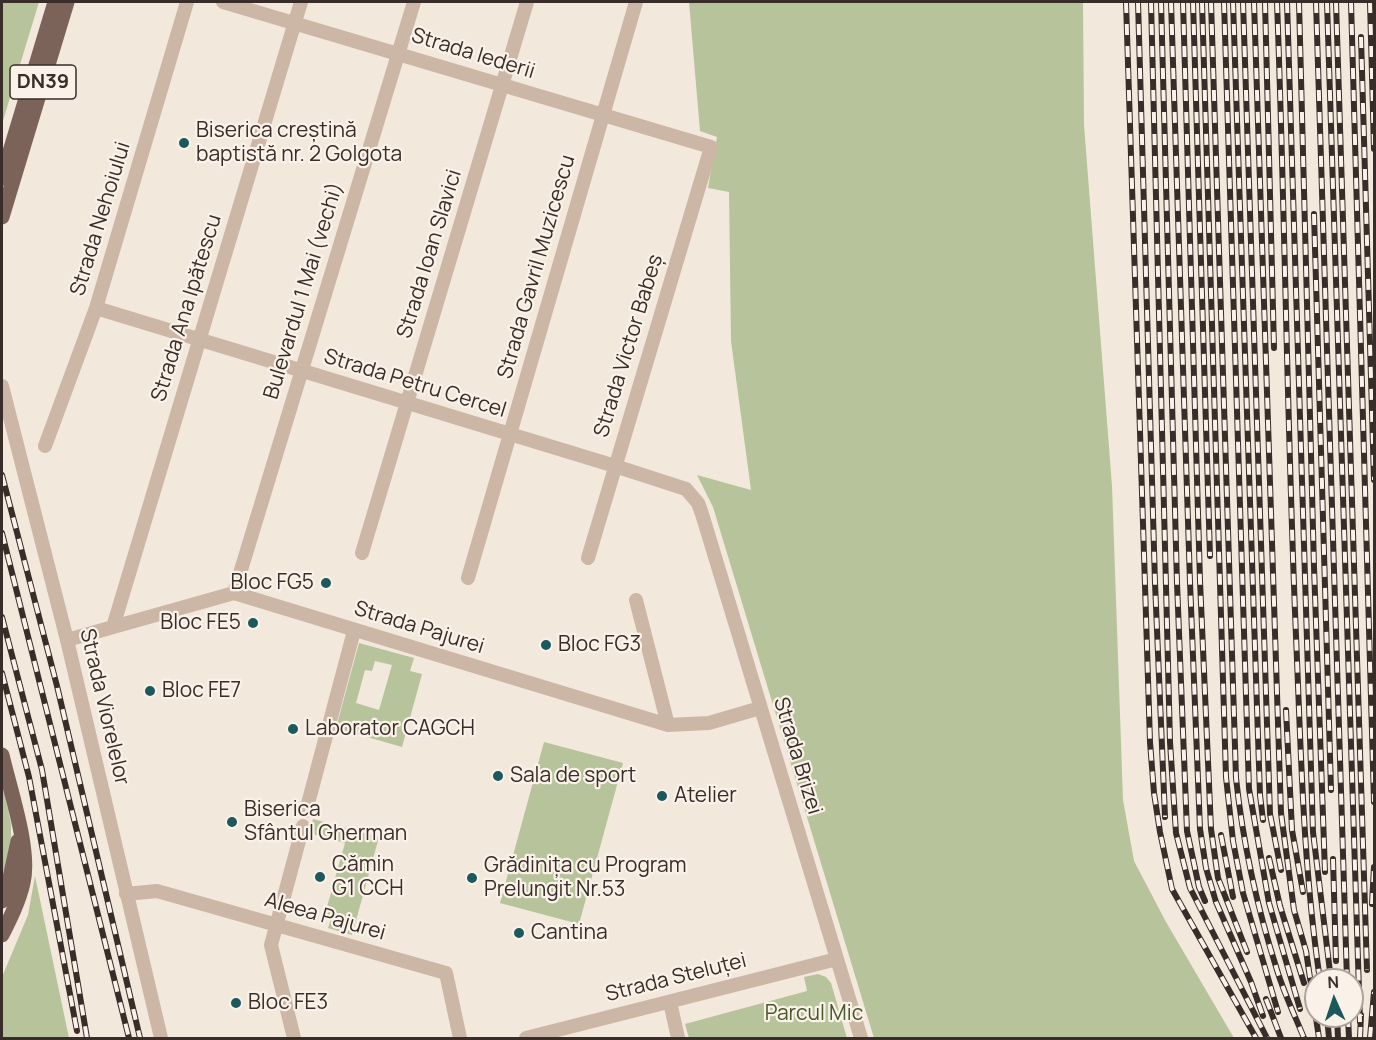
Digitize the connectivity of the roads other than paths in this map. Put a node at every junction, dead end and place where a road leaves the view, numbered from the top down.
1 (55, 2) edge
2 (67, 2) edge
3 (188, 2) edge
4 (223, 2) edge
5 (301, 2) edge
6 (414, 2) edge
7 (527, 2) edge
8 (636, 2) edge
9 (294, 23) junction
10 (398, 54) junction
11 (502, 85) junction
12 (603, 115) junction
13 (711, 147) joint
14 (13, 161) junction
15 (2, 178) edge
16 (2, 217) edge
17 (96, 308) junction
18 (199, 340) junction
19 (301, 371) junction
20 (2, 386) edge
21 (407, 404) junction
22 (510, 435) junction
23 (45, 446) dead end
24 (615, 466) junction
25 (686, 489) joint
26 (362, 553) dead end
27 (588, 558) dead end
28 (468, 578) dead end
29 (234, 593) junction
30 (636, 600) dead end
31 (113, 627) junction
32 (354, 631) junction
33 (67, 640) junction
34 (760, 708) junction
35 (669, 725) junction
36 (2, 755) edge
37 (306, 811) dead end
38 (303, 826) dead end
39 (19, 829) junction
40 (126, 894) junction
41 (2, 901) edge
42 (276, 925) junction
43 (2, 935) edge
44 (837, 959) junction
45 (670, 1002) junction
46 (161, 1038) edge
47 (294, 1038) edge
48 (460, 1038) edge
49 (529, 1038) edge
50 (678, 1038) edge
51 (861, 1038) edge

1 - 14 main road
2 - 14 main road, DN39
3 - 17 street, Strada Nehoiului
4 - 9 street, Strada Iederii
5 - 9 street, Strada Ana Ipătescu
6 - 10 street, Bulevardul 1 Mai (vechi)
7 - 11 street, Strada Ioan Slavici
8 - 12 street, Strada Gavril Muzicescu
9 - 10 street, Strada Iederii
9 - 18 street, Strada Ana Ipătescu
10 - 11 street, Strada Iederii
10 - 19 street, Bulevardul 1 Mai (vechi)
11 - 12 street, Strada Iederii
11 - 21 street, Strada Ioan Slavici
12 - 13 street, Strada Iederii
12 - 22 street, Strada Gavril Muzicescu
13 - 24 street, Strada Victor Babeș
14 - 15 main road
14 - 16 main road, DN39
17 - 18 street, Strada Petru Cercel
17 - 23 street, Strada Nehoiului
18 - 19 street, Strada Petru Cercel
18 - 31 street, Strada Ana Ipătescu
19 - 21 street, Strada Petru Cercel
19 - 29 street, Bulevardul 1 Mai (vechi)
20 - 33 street, Strada Viorelelor
21 - 22 street, Strada Petru Cercel
21 - 26 street, Strada Ioan Slavici
22 - 24 street, Strada Petru Cercel
22 - 28 street, Strada Gavril Muzicescu
24 - 25 street, Strada Petru Cercel
24 - 27 street, Strada Victor Babeș
25 - 34 street, Strada Brizei
29 - 31 street
29 - 32 street, Strada Pajurei
30 - 35 street
31 - 33 street
32 - 35 street, Strada Pajurei
32 - 37 street
33 - 40 street, Strada Viorelelor
34 - 35 street, Strada Pajurei
34 - 44 street, Strada Brizei
36 - 39 main road
38 - 42 street
39 - 41 main road
39 - 43 main road
40 - 42 street, Aleea Pajurei
40 - 46 street, Strada Viorelelor
42 - 47 street
42 - 48 street, Aleea Pajurei
44 - 45 street, Strada Steluței
44 - 51 street, Strada Brizei
45 - 49 street, Strada Steluței
45 - 50 street

